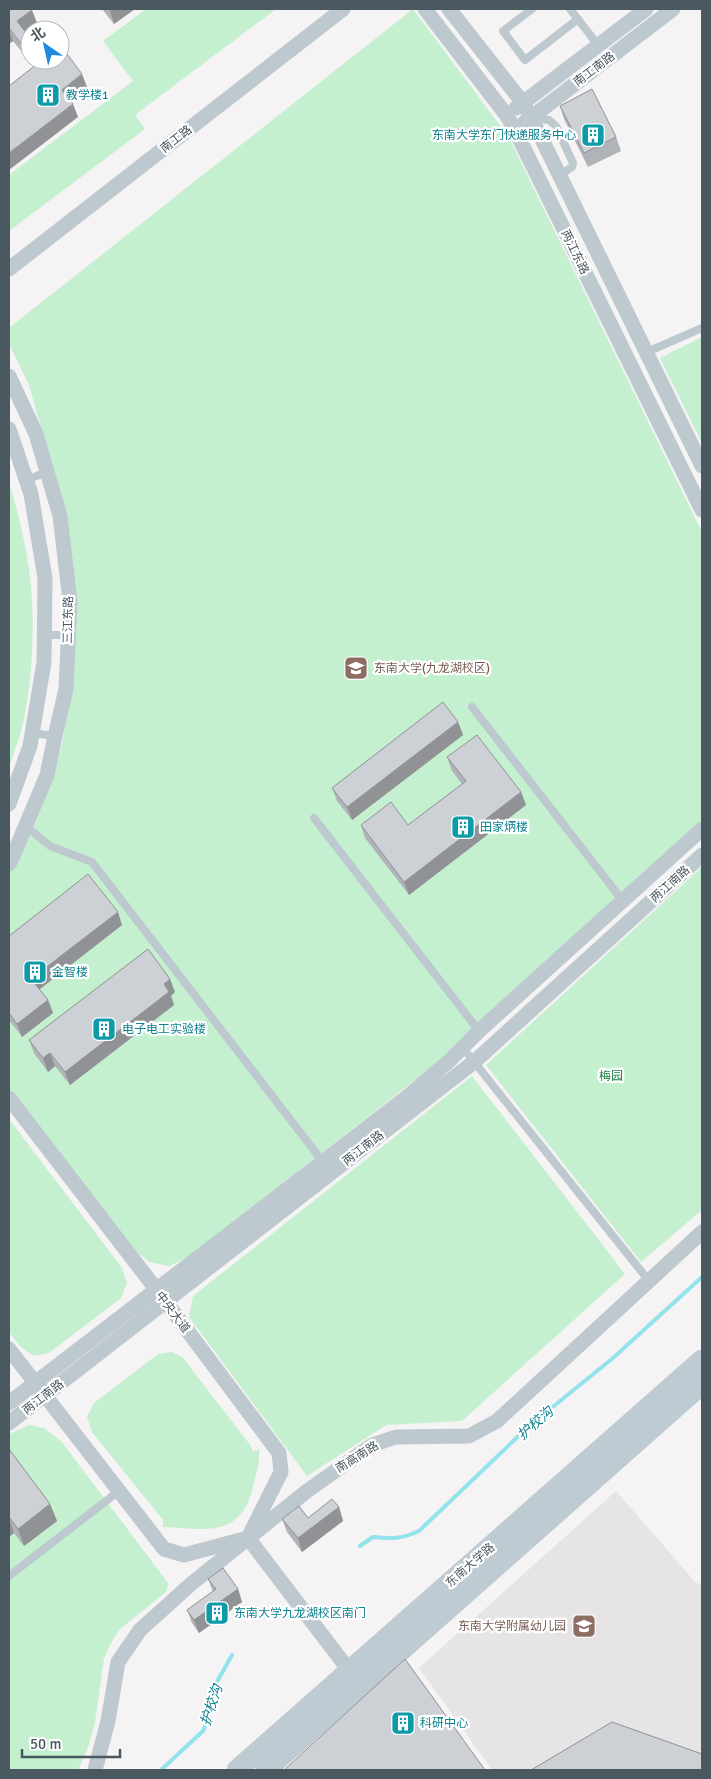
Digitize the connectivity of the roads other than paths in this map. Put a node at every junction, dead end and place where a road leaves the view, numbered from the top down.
1 (343, 9) edge
2 (424, 9) edge
3 (449, 9) edge
4 (532, 9) edge
5 (570, 9) edge
6 (646, 9) edge
7 (673, 9) edge
8 (578, 19) junction
9 (598, 45) junction
10 (523, 103) junction
11 (507, 116) junction
12 (531, 117) junction
13 (515, 130) junction
14 (9, 269) edge
15 (702, 328) edge
16 (647, 352) junction
17 (9, 376) edge
18 (9, 429) edge
19 (702, 466) edge
20 (47, 472) junction
21 (26, 480) junction
22 (702, 510) edge
23 (44, 635) junction
24 (68, 635) junction
25 (472, 707) dead end
26 (32, 733) junction
27 (55, 736) junction
28 (9, 804) edge
29 (314, 818) dead end
30 (26, 826) junction
31 (702, 829) edge
32 (685, 845) junction
33 (700, 857) edge
34 (9, 864) edge
35 (623, 901) junction
36 (568, 950) junction
37 (582, 964) junction
38 (479, 1031) junction
39 (463, 1048) junction
40 (474, 1062) junction
41 (9, 1098) edge
42 (322, 1162) junction
43 (337, 1169) junction
44 (702, 1232) edge
45 (649, 1281) junction
46 (161, 1296) junction
47 (9, 1349) edge
48 (702, 1360) edge
49 (35, 1383) junction
50 (702, 1384) edge
51 (45, 1395) junction
52 (9, 1403) edge
53 (9, 1423) edge
54 (119, 1491) junction
55 (248, 1538) junction
56 (9, 1576) edge
57 (355, 1678) junction
58 (96, 1770) edge
59 (238, 1770) edge
60 (266, 1770) edge

1 - 14 street, 南工路
2 - 11 street, 两江东路
3 - 10 street, 两江东路
4 - 8 lane
5 - 8 lane
6 - 9 street, 南工南路
7 - 12 street, 南工南路
8 - 9 lane
9 - 10 street, 南工南路
10 - 11 street, 南工南路
10 - 12 street, 两江东路
11 - 13 street, 两江东路
12 - 13 street, 南工南路
12 - 16 street, 两江东路
13 - 22 street, 两江东路
15 - 16 lane
16 - 19 street, 两江东路
17 - 20 street, 三江东路
18 - 21 street, 三江东路
20 - 21 lane
20 - 24 street, 三江东路
21 - 23 street, 三江东路
23 - 24 lane
23 - 26 street, 三江东路
24 - 27 street, 三江东路
25 - 35 lane
26 - 27 lane
26 - 28 street, 三江东路
27 - 30 street, 三江东路
29 - 38 lane
30 - 34 street, 三江东路
30 - 42 lane
31 - 32 street, 两江南路
32 - 33 lane
32 - 35 street, 两江南路
33 - 37 street, 两江南路
35 - 36 street, 两江南路
36 - 37 lane
36 - 38 street, 两江南路
37 - 40 street, 两江南路
38 - 39 street, 两江南路
39 - 40 lane
39 - 42 street, 两江南路
40 - 43 street, 两江南路
40 - 45 lane
41 - 46 street, 中央大道
42 - 43 lane
42 - 46 street, 两江南路
43 - 46 street, 两江南路
44 - 45 street, 南高南路
45 - 55 street, 南高南路
46 - 49 street, 两江南路
46 - 51 street, 两江南路
46 - 55 street, 中央大道
47 - 49 street
48 - 57 main road, 东南大学路
49 - 51 street
49 - 52 street, 两江南路
50 - 57 main road, 东南大学路
51 - 53 street, 两江南路
51 - 54 street
54 - 55 street
54 - 56 lane
55 - 57 street
55 - 58 street, 南高南路
57 - 59 main road, 东南大学路
57 - 60 main road, 东南大学路

